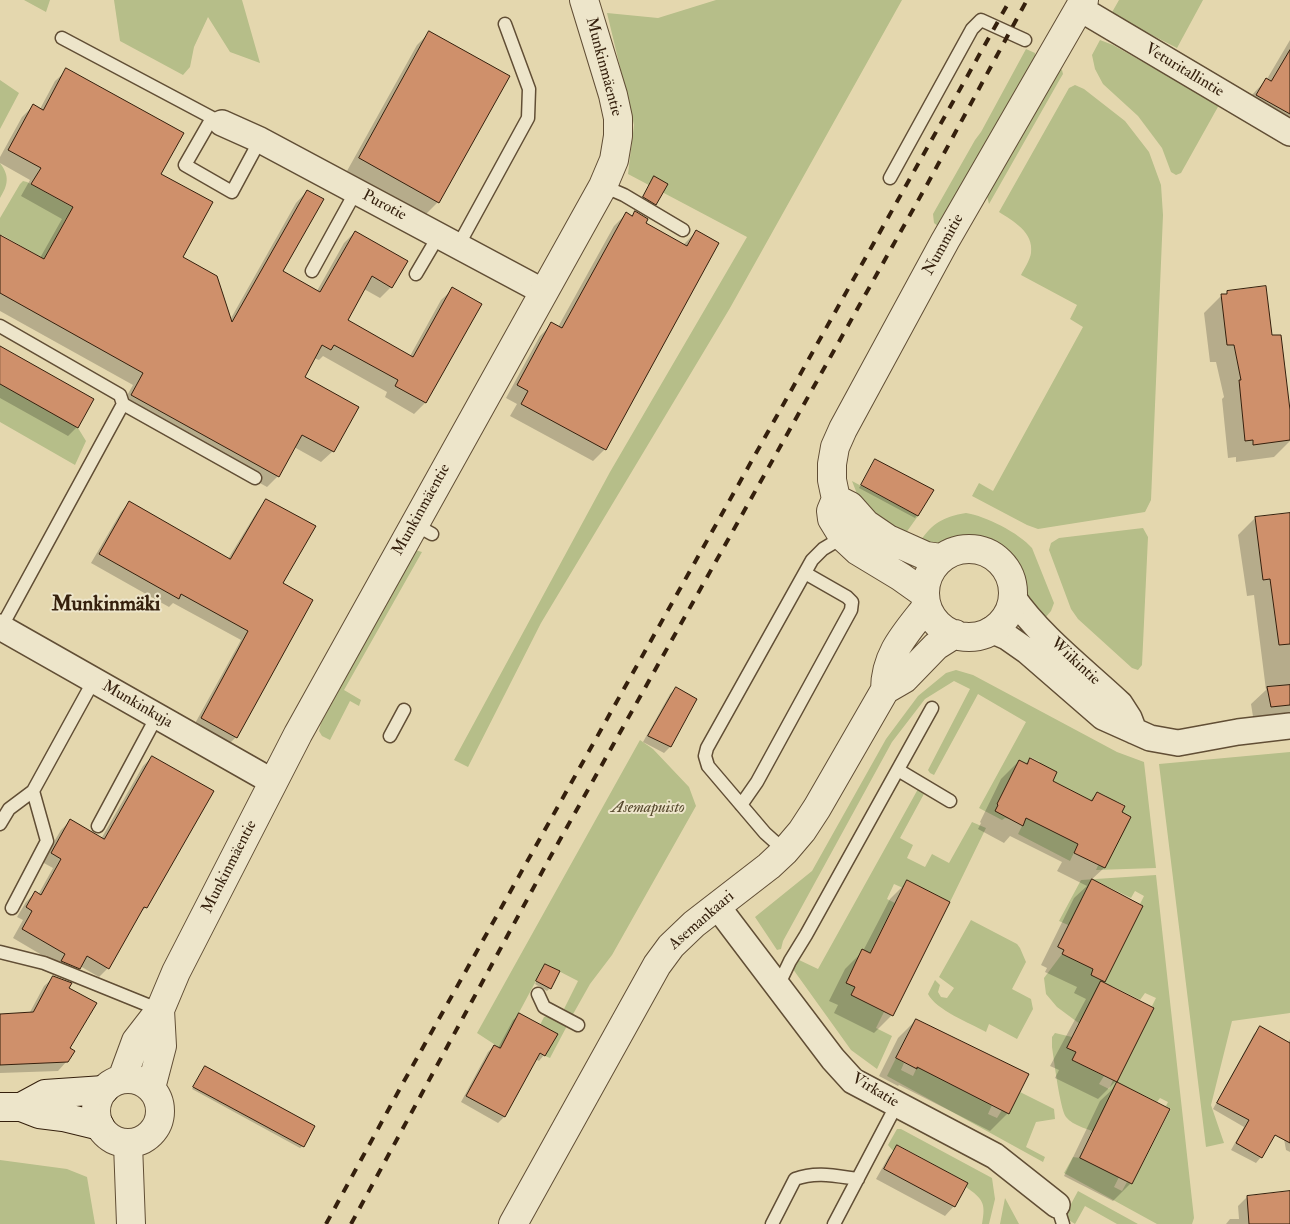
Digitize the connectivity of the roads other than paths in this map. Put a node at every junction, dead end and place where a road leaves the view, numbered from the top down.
1 (584, 0) edge
2 (1081, 4) edge
3 (505, 24) dead end
4 (62, 38) dead end
5 (1025, 40) dead end
6 (217, 120) junction
7 (1290, 133) edge
8 (260, 140) junction
9 (890, 178) dead end
10 (603, 186) junction
11 (356, 191) junction
12 (683, 230) dead end
13 (448, 241) junction
14 (312, 271) dead end
15 (416, 274) dead end
16 (544, 292) junction
17 (0, 326) edge
18 (123, 404) junction
19 (255, 478) dead end
20 (836, 499) junction
21 (843, 537) junction
22 (941, 558) junction
23 (805, 573) junction
24 (1012, 596) junction
25 (926, 600) junction
26 (0, 628) edge
27 (991, 630) junction
28 (955, 634) junction
29 (94, 680) junction
30 (885, 690) junction
31 (932, 708) dead end
32 (404, 710) dead end
33 (157, 716) junction
34 (1290, 726) edge
35 (1134, 731) junction
36 (390, 736) dead end
37 (898, 770) junction
38 (273, 782) junction
39 (33, 791) junction
40 (950, 801) dead end
41 (741, 805) junction
42 (0, 824) edge
43 (98, 826) dead end
44 (785, 851) junction
45 (717, 906) junction
46 (12, 908) dead end
47 (0, 952) edge
48 (778, 986) junction
49 (538, 994) dead end
50 (160, 1010) junction
51 (578, 1025) dead end
52 (113, 1084) junction
53 (151, 1088) junction
54 (897, 1104) junction
55 (10, 1107) edge
56 (100, 1126) junction
57 (128, 1144) junction
58 (858, 1178) junction
59 (1060, 1214) edge
60 (131, 1224) edge
61 (513, 1224) edge
62 (772, 1224) edge
63 (834, 1224) edge

1 - 10 street, Munkinmäentie
2 - 7 street, Veturitallintie
2 - 20 street, Nummitie
3 - 13 lane
4 - 6 lane
5 - 9 lane
6 - 8 street, Purotie
6 - 8 lane
8 - 11 street, Purotie
10 - 12 lane
10 - 16 street, Munkinmäentie
11 - 13 street, Purotie
11 - 14 lane
13 - 15 lane
13 - 16 street, Purotie
16 - 38 street, Munkinmäentie
17 - 18 lane
18 - 19 lane
18 - 26 lane
20 - 21 street, Nummitie
20 - 22 street
21 - 23 lane
21 - 25 street, Nummitie
22 - 24 street
22 - 25 street
23 - 41 lane
23 - 41 lane
24 - 27 street
24 - 35 street, Wiikintie
25 - 28 street
25 - 30 street, Asemankaari
26 - 29 street, Munkinkuja
27 - 28 street
27 - 35 street, Wiikintie
28 - 30 street, Asemankaari
29 - 33 street, Munkinkuja
29 - 39 lane
30 - 44 street, Asemankaari
31 - 37 lane
32 - 36 lane
33 - 38 street, Munkinkuja
33 - 43 lane
34 - 35 street, Wiikintie
37 - 40 lane
37 - 48 lane
38 - 50 street, Munkinmäentie
39 - 42 lane
39 - 46 lane
41 - 44 lane
44 - 45 street, Asemankaari
45 - 48 street, Virkatie
45 - 61 street, Asemankaari
47 - 50 lane
48 - 54 street, Virkatie
49 - 51 lane
50 - 52 street, Munkinmäentie
50 - 53 street, Munkinmäentie
52 - 53 street
52 - 55 street
52 - 56 street
53 - 57 street
54 - 58 lane
54 - 59 street, Virkatie
55 - 56 street
56 - 57 street
57 - 60 street
58 - 62 lane
58 - 63 lane

